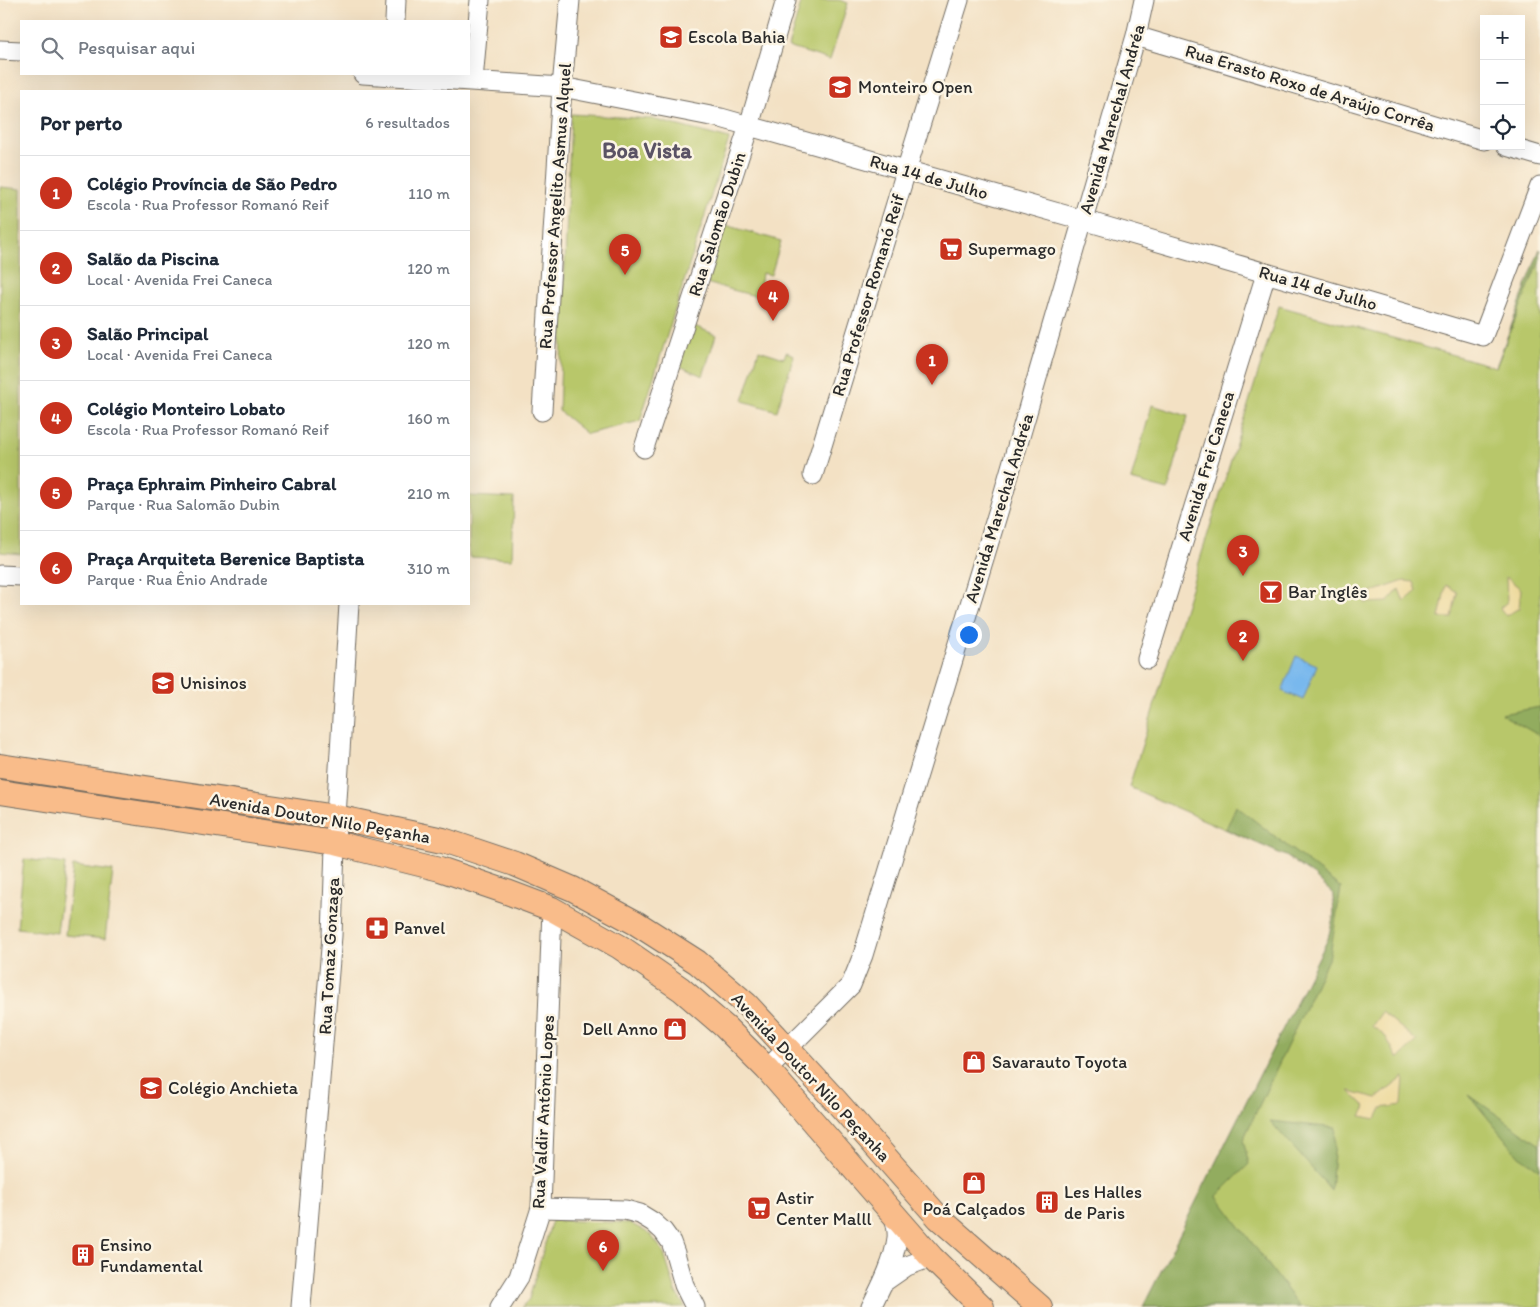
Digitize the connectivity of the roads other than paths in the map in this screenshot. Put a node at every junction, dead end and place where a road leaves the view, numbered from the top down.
1 (396, 0) edge
2 (480, 0) edge
3 (570, 0) edge
4 (786, 0) edge
5 (959, 0) edge
6 (1144, 0) edge
7 (395, 20) edge
8 (1136, 36) junction
9 (0, 50) edge
10 (20, 51) edge
11 (368, 75) edge
12 (391, 80) edge
13 (473, 81) junction
14 (562, 87) junction
15 (749, 126) junction
16 (1480, 139) edge
17 (1520, 150) edge
18 (1540, 156) edge
19 (906, 171) junction
20 (1540, 186) edge
21 (1083, 220) junction
22 (1266, 274) junction
23 (542, 412) dead end
24 (644, 448) dead end
25 (814, 475) dead end
26 (0, 576) edge
27 (20, 576) edge
28 (346, 605) edge
29 (1147, 658) dead end
30 (0, 766) edge
31 (0, 792) edge
32 (336, 817) junction
33 (335, 844) junction
34 (552, 909) junction
35 (788, 1048) junction
36 (768, 1069) junction
37 (541, 1208) junction
38 (894, 1214) junction
39 (931, 1257) junction
40 (884, 1282) junction
41 (300, 1307) edge
42 (500, 1307) edge
43 (695, 1307) edge
44 (871, 1307) edge
45 (982, 1307) edge
46 (1040, 1307) edge

1 - 7 street
2 - 13 street
3 - 14 street, Rua Professor Angelito Asmus Alquel
4 - 15 street, Rua Salomão Dubin
5 - 19 street, Rua Professor Romanó Reif
6 - 8 street, Avenida Marechal Andréa
8 - 16 street, Rua Erasto Roxo de Araújo Corrêa
8 - 21 street, Avenida Marechal Andréa
9 - 10 street
11 - 12 street, Rua 14 de Julho
12 - 13 street, Rua 14 de Julho
13 - 14 street, Rua 14 de Julho
14 - 15 street, Rua 14 de Julho
14 - 23 street, Rua Professor Angelito Asmus Alquel
15 - 19 street, Rua 14 de Julho
15 - 24 street, Rua Salomão Dubin
17 - 18 street
19 - 21 street, Rua 14 de Julho
19 - 25 street, Rua Professor Romanó Reif
20 - 22 street, Rua 14 de Julho
21 - 22 street, Rua 14 de Julho
21 - 35 street, Avenida Marechal Andréa
22 - 29 street, Avenida Frei Caneca
26 - 27 street
28 - 32 street, Rua Tomaz Gonzaga
30 - 32 main road, Avenida Doutor Nilo Peçanha
31 - 33 main road, Avenida Doutor Nilo Peçanha
32 - 33 street, Rua Tomaz Gonzaga
32 - 35 main road, Avenida Doutor Nilo Peçanha
33 - 34 main road, Avenida Doutor Nilo Peçanha
33 - 41 street, Rua Tomaz Gonzaga
34 - 36 main road, Avenida Doutor Nilo Peçanha
34 - 37 street, Rua Valdir Antônio Lopes
35 - 36 street, Avenida Marechal Andréa
35 - 46 main road, Avenida Doutor Nilo Peçanha
36 - 38 main road, Avenida Doutor Nilo Peçanha
37 - 42 street, Rua Valdir Antônio Lopes
37 - 43 street
38 - 39 main road, Avenida Doutor Nilo Peçanha
38 - 40 street
39 - 40 street
39 - 45 main road, Avenida Doutor Nilo Peçanha
40 - 44 street

